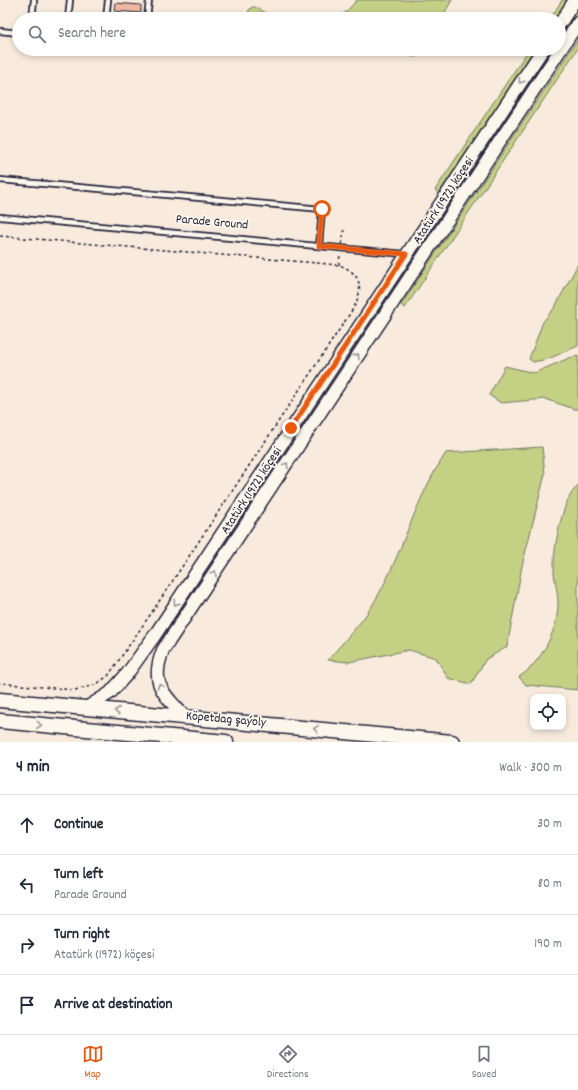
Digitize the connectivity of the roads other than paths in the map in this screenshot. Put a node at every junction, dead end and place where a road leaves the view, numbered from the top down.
1 (34, 0) edge
2 (70, 0) edge
3 (108, 0) edge
4 (149, 0) edge
5 (575, 0) edge
6 (33, 12) edge
7 (69, 12) edge
8 (107, 12) edge
9 (148, 12) edge
10 (566, 14) edge
11 (578, 23) edge
12 (0, 31) edge
13 (12, 32) edge
14 (566, 41) edge
15 (538, 56) edge
16 (556, 56) edge
17 (0, 180) edge
18 (0, 217) edge
19 (319, 246) junction
20 (406, 254) junction
21 (422, 259) junction
22 (291, 428) junction
23 (304, 438) junction
24 (0, 700) edge
25 (86, 708) junction
26 (184, 716) junction
27 (0, 721) edge
28 (226, 742) edge
29 (452, 742) edge

1 - 6 lane
2 - 7 lane
3 - 8 lane
4 - 9 lane
5 - 10 street
11 - 14 street, Atatürk (1972) köçesi
12 - 13 lane
15 -> 20 street, Atatürk (1972) köçesi
16 - 21 street, Atatürk (1972) köçesi
17 - 19 lane
18 - 19 lane, Parade Ground
19 - 20 lane, Parade Ground
20 - 21 street, Parade Ground
20 - 22 street, Atatürk (1972) köçesi
23 -> 21 street, Atatürk (1972) köçesi
22 - 23 street
22 -> 25 street, Atatürk (1972) köçesi
26 -> 23 street, Atatürk (1972) köçesi
24 - 25 main road, Köpetdag şaýoly
26 -> 25 main road, Köpetdag şaýoly
29 -> 26 main road, Köpetdag şaýoly
27 -> 28 main road, Köpetdag şaýoly

